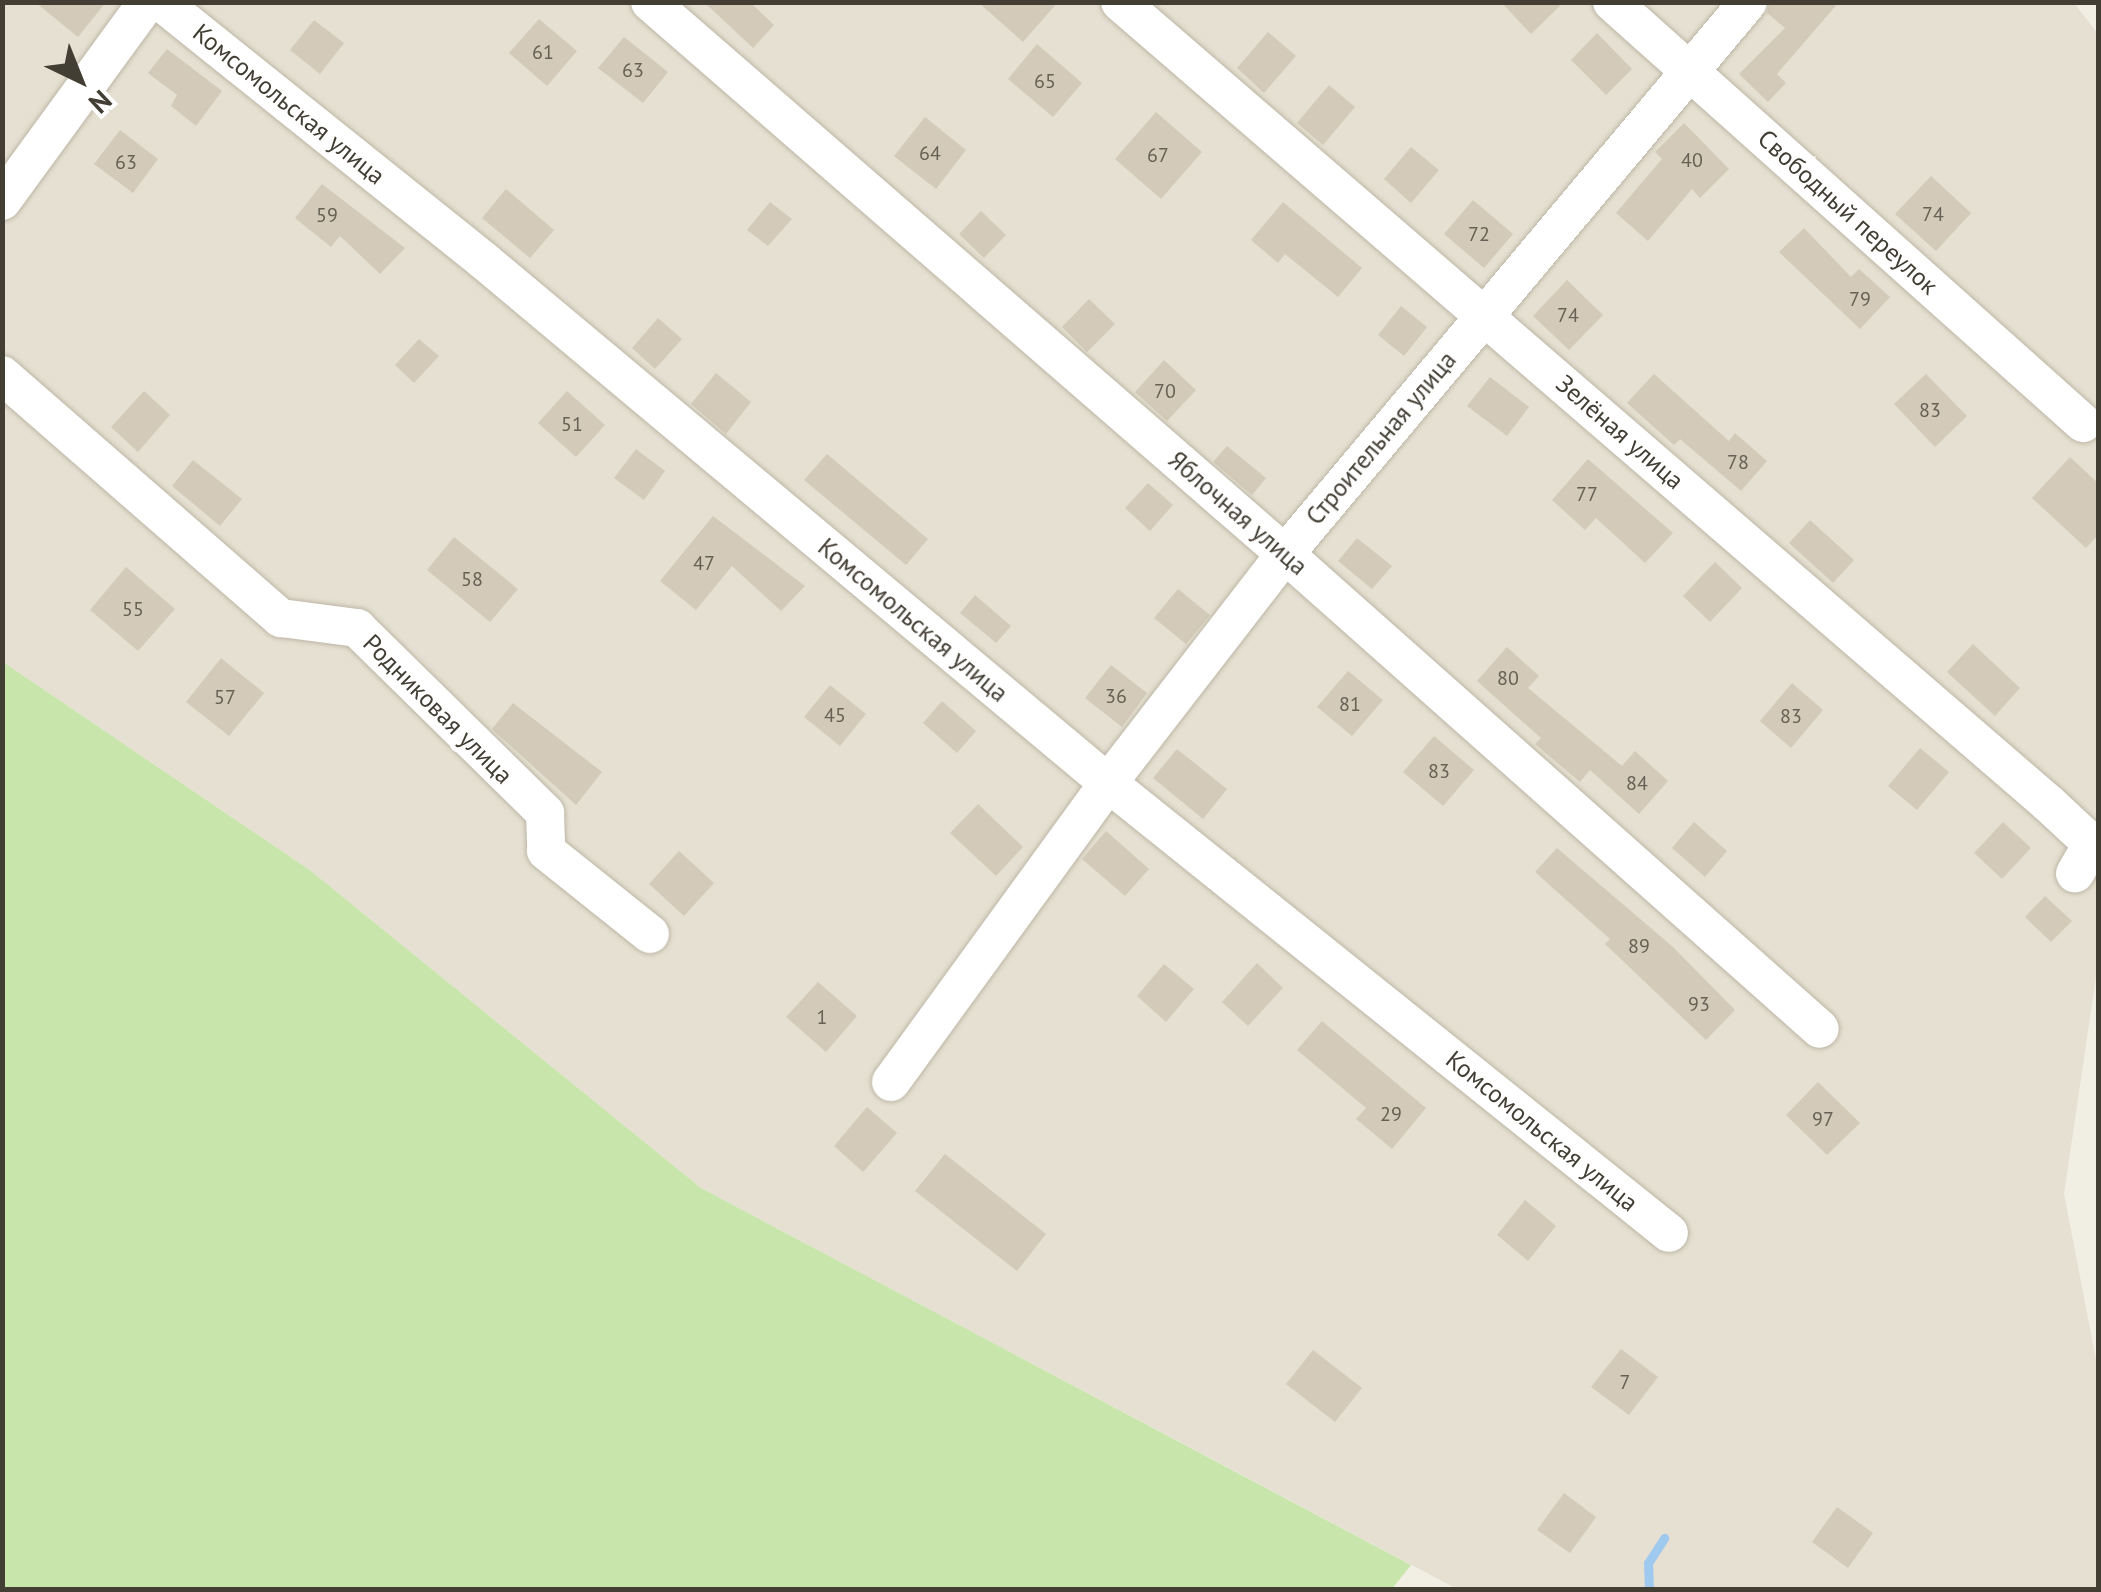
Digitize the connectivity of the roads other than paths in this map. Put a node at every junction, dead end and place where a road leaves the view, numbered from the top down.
1 (147, 2) edge
2 (162, 2) edge
3 (650, 2) edge
4 (1120, 2) edge
5 (1612, 2) edge
6 (1748, 2) edge
7 (1692, 72) junction
8 (2, 201) edge
9 (1484, 314) junction
10 (2, 375) edge
11 (2083, 424) dead end
12 (1286, 554) junction
13 (1108, 783) junction
14 (2075, 873) dead end
15 (650, 934) dead end
16 (1820, 1029) dead end
17 (891, 1082) dead end
18 (1669, 1233) dead end

1 - 8 street
2 - 13 street, Комсомольская улица
3 - 12 street, Яблочная улица
4 - 9 street, Зелёная улица
5 - 7 street, Свободный переулок
6 - 7 street, Строительная улица
7 - 9 street, Строительная улица
7 - 11 street, Свободный переулок
9 - 12 street, Строительная улица
9 - 14 street, Зелёная улица
10 - 15 street, Родниковая улица
12 - 13 street, Строительная улица
12 - 16 street, Яблочная улица
13 - 17 street, Строительная улица
13 - 18 street, Комсомольская улица

